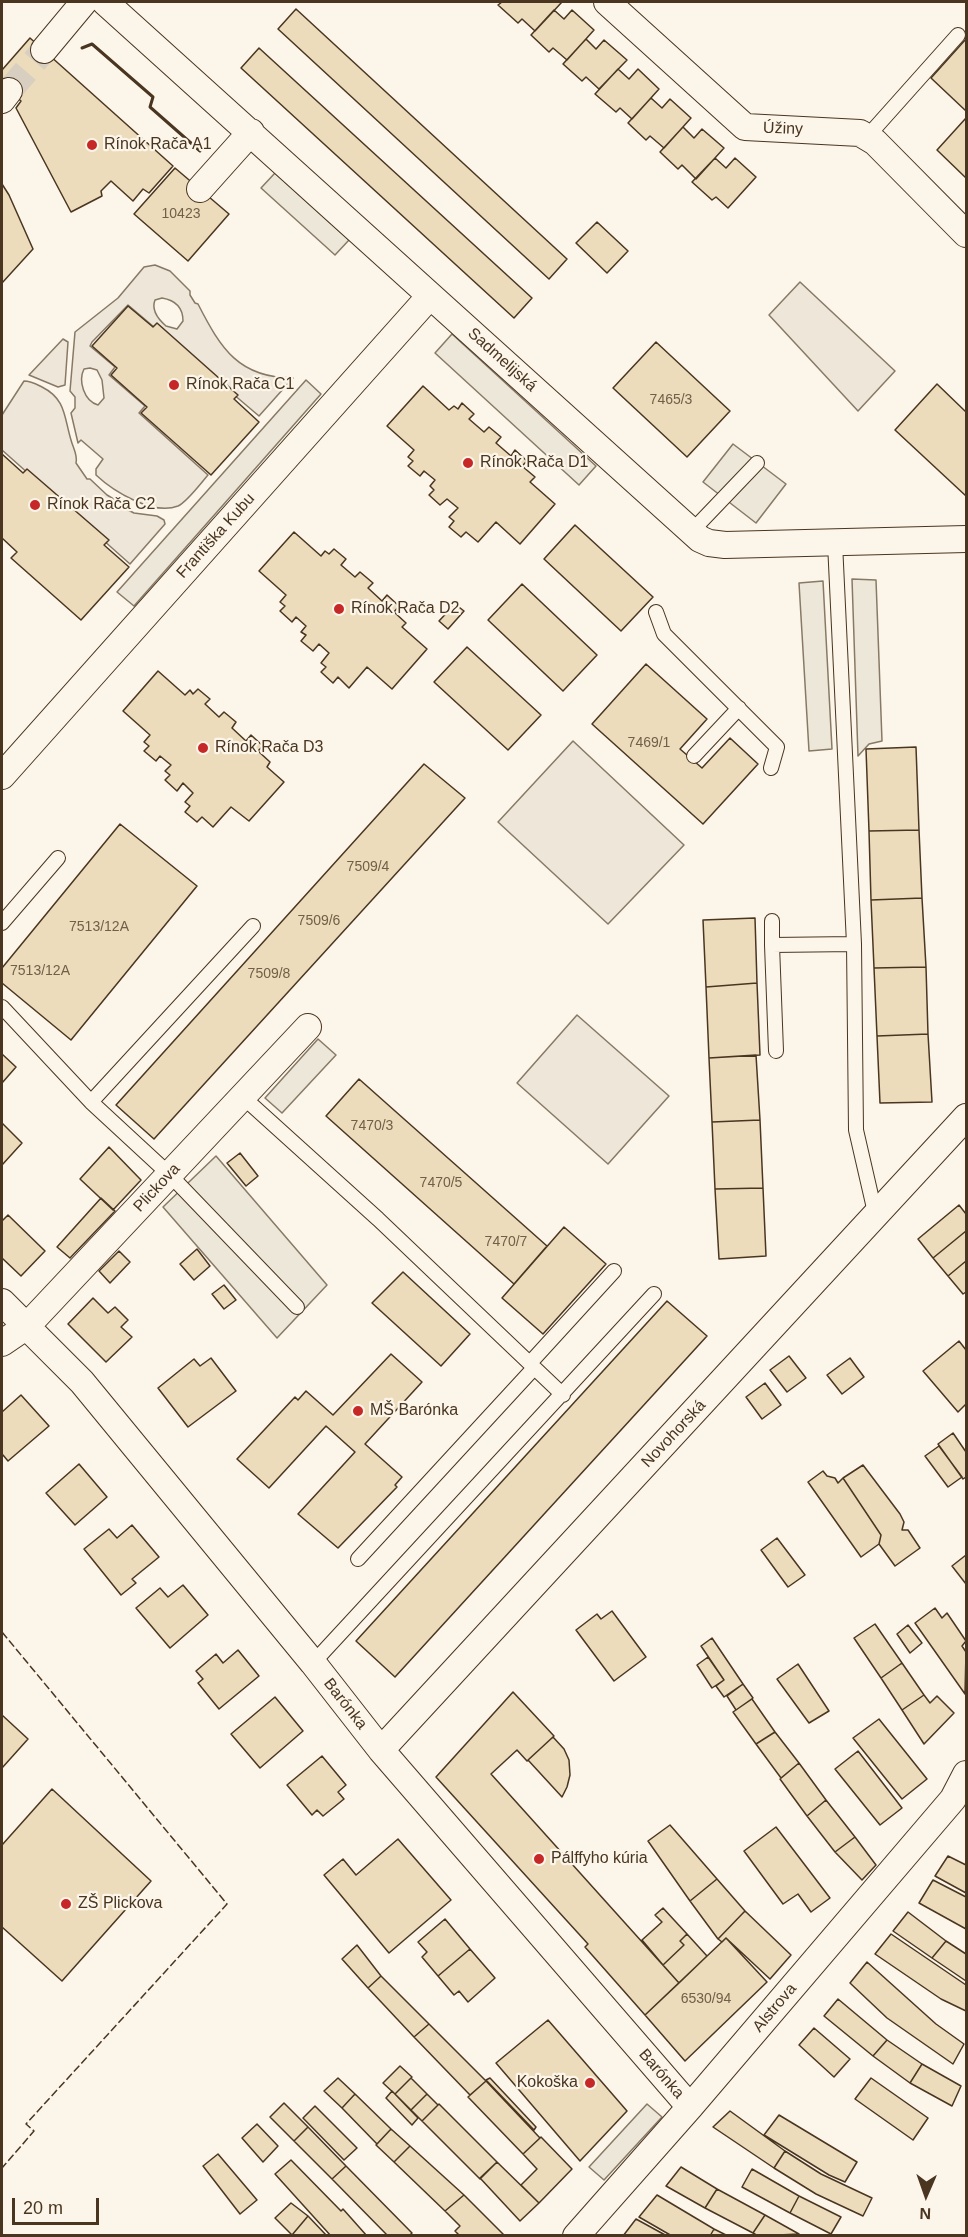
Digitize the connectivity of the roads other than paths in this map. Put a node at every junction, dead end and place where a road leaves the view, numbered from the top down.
1 (84, 2) edge
2 (105, 2) edge
3 (607, 2) edge
4 (958, 35) dead end
5 (44, 50) tunnel mouth
6 (251, 132) junction
7 (875, 142) junction
8 (200, 189) dead end
9 (966, 234) edge
10 (430, 296) junction
11 (757, 463) dead end
12 (691, 532) junction
13 (966, 539) edge
14 (835, 543) junction
15 (656, 612) dead end
16 (739, 708) junction
17 (694, 756) dead end
18 (771, 768) dead end
19 (2, 776) edge
20 (58, 858) dead end
21 (772, 921) dead end
22 (2, 923) edge
23 (253, 926) dead end
24 (854, 944) junction
25 (772, 945) junction
26 (2, 1007) edge
27 (308, 1027) dead end
28 (776, 1051) dead end
29 (243, 1097) junction
30 (91, 1102) junction
31 (966, 1117) edge
32 (170, 1175) junction
33 (876, 1217) junction
34 (614, 1271) dead end
35 (654, 1294) dead end
36 (2, 1302) edge
37 (297, 1306) dead end
38 (27, 1326) junction
39 (2, 1343) edge
40 (532, 1366) junction
41 (563, 1395) junction
42 (358, 1559) dead end
43 (313, 1663) junction
44 (381, 1750) junction
45 (966, 1774) edge
46 (960, 1799) edge
47 (690, 2107) junction
48 (576, 2235) edge

1 - 5 street
2 - 6 street, Sadmelijská
3 - 7 street, Úžiny
4 - 7 lane
6 - 8 street
6 - 10 street, Sadmelijská
7 - 9 street, Úžiny
10 - 12 street, Sadmelijská
10 - 19 street, Františka Kubu
11 - 12 lane
12 - 14 street, Sadmelijská
13 - 14 street, Sadmelijská
14 - 24 lane
15 - 16 lane
16 - 17 lane
16 - 18 lane
20 - 22 lane
21 - 25 lane
23 - 30 lane
24 - 25 lane
24 - 33 lane
25 - 28 lane
26 - 30 lane
27 - 29 street, Plickova
29 - 32 street, Plickova
29 - 40 lane
30 - 32 lane
31 - 33 street, Novohorská
32 - 37 lane
32 - 38 street, Plickova
33 - 44 street, Novohorská
34 - 40 lane
35 - 41 lane
36 - 38 street, Barónka
38 - 39 street, Plickova
38 - 43 street, Barónka
40 - 41 lane
40 - 42 lane
41 - 43 lane
43 - 44 street, Barónka
44 - 47 street, Barónka
45 - 46 street, Alstrova
46 - 47 street, Alstrova
47 - 48 street, Alstrova

